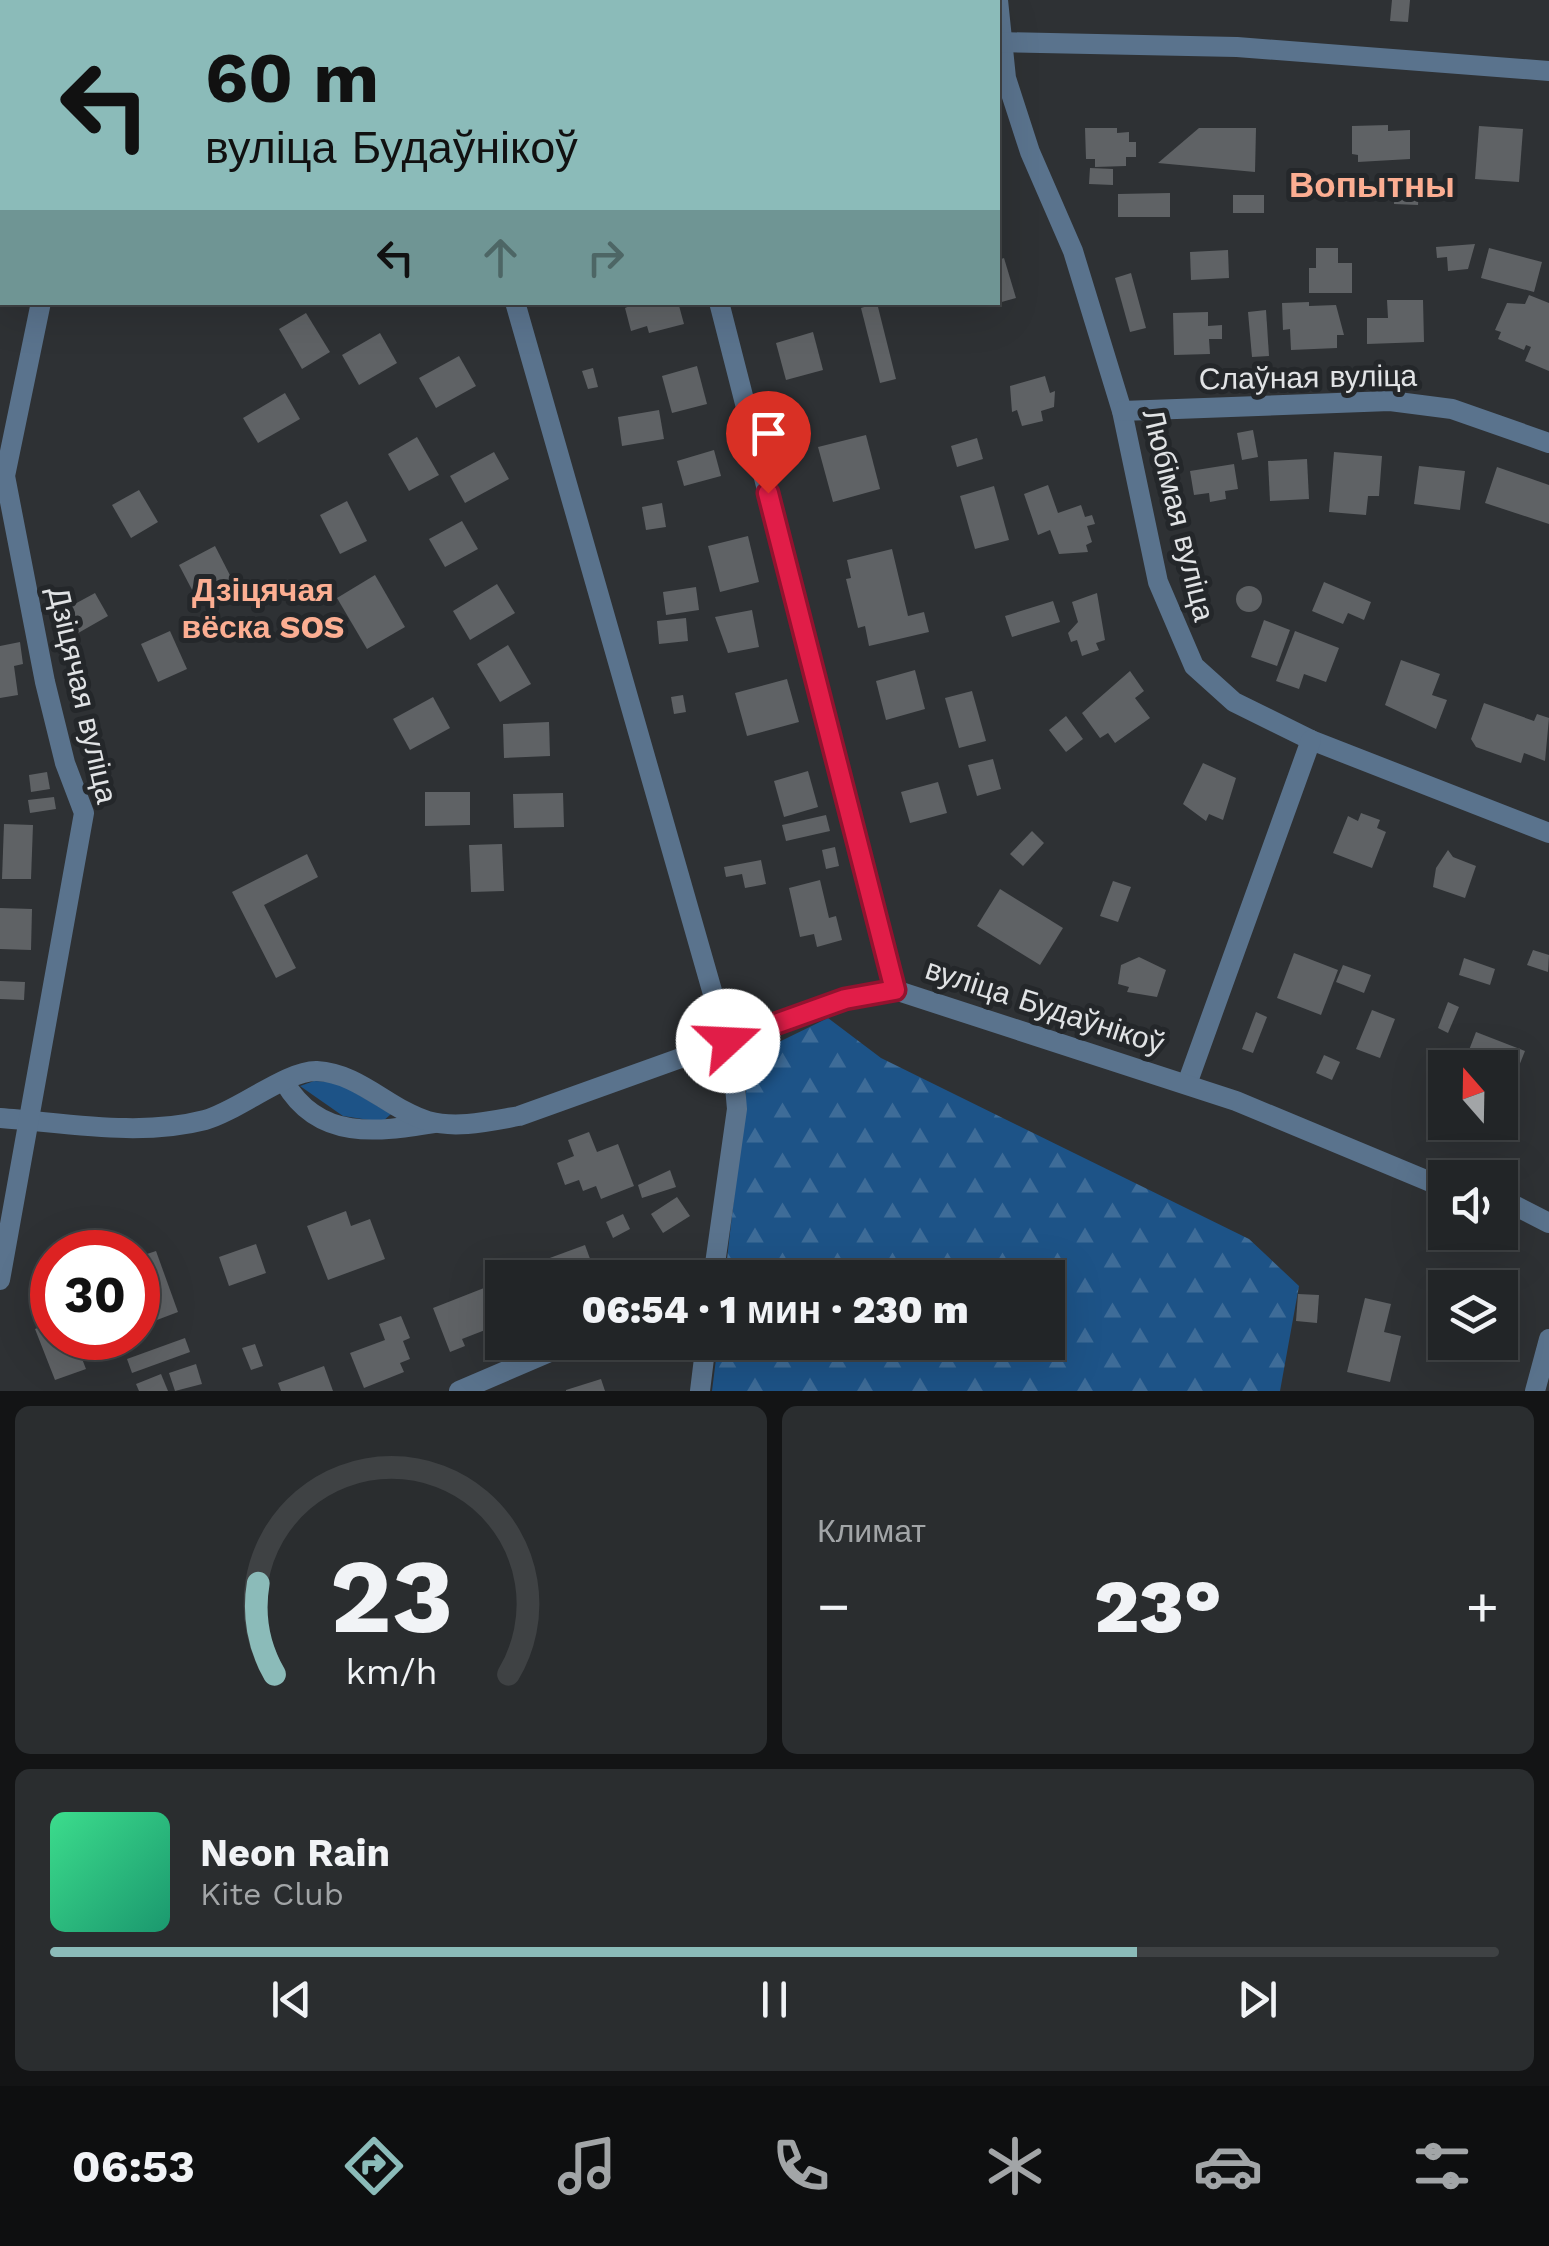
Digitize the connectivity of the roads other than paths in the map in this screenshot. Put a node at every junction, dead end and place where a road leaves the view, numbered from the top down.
1 (1001, 42) edge
2 (1549, 71) edge
3 (40, 305) edge
4 (516, 305) edge
5 (720, 305) edge
6 (1122, 411) junction
7 (1549, 443) edge
8 (1311, 740) junction
9 (1549, 833) edge
10 (895, 990) junction
11 (728, 1041) junction
12 (285, 1082) junction
13 (1186, 1084) junction
14 (0, 1118) edge
15 (28, 1120) junction
16 (441, 1122) junction
17 (1428, 1181) edge
18 (1518, 1207) edge
19 (1549, 1222) edge
20 (715, 1260) edge
21 (0, 1280) edge
22 (1549, 1339) edge
23 (531, 1360) edge
24 (704, 1360) edge
25 (458, 1391) edge
26 (700, 1391) edge
27 (1535, 1391) edge

1 - 2 street
1 - 6 street, Любімая вуліца
3 - 15 street, Дзіцячая вуліца
4 - 11 street
5 - 10 street, вуліца Будаўнікоў
6 - 7 street, Слаўная вуліца
6 - 8 street, Любімая вуліца
8 - 9 street, Любімая вуліца
8 - 13 street
10 - 11 street
10 - 13 street, вуліца Будаўнікоў
11 - 16 street
11 - 20 street
12 - 15 street
12 - 16 street
12 - 16 street
13 - 17 street, вуліца Будаўнікоў
14 - 15 street
15 - 21 street, Дзіцячая вуліца
18 - 19 street
22 - 27 street
23 - 25 street
24 - 26 street

